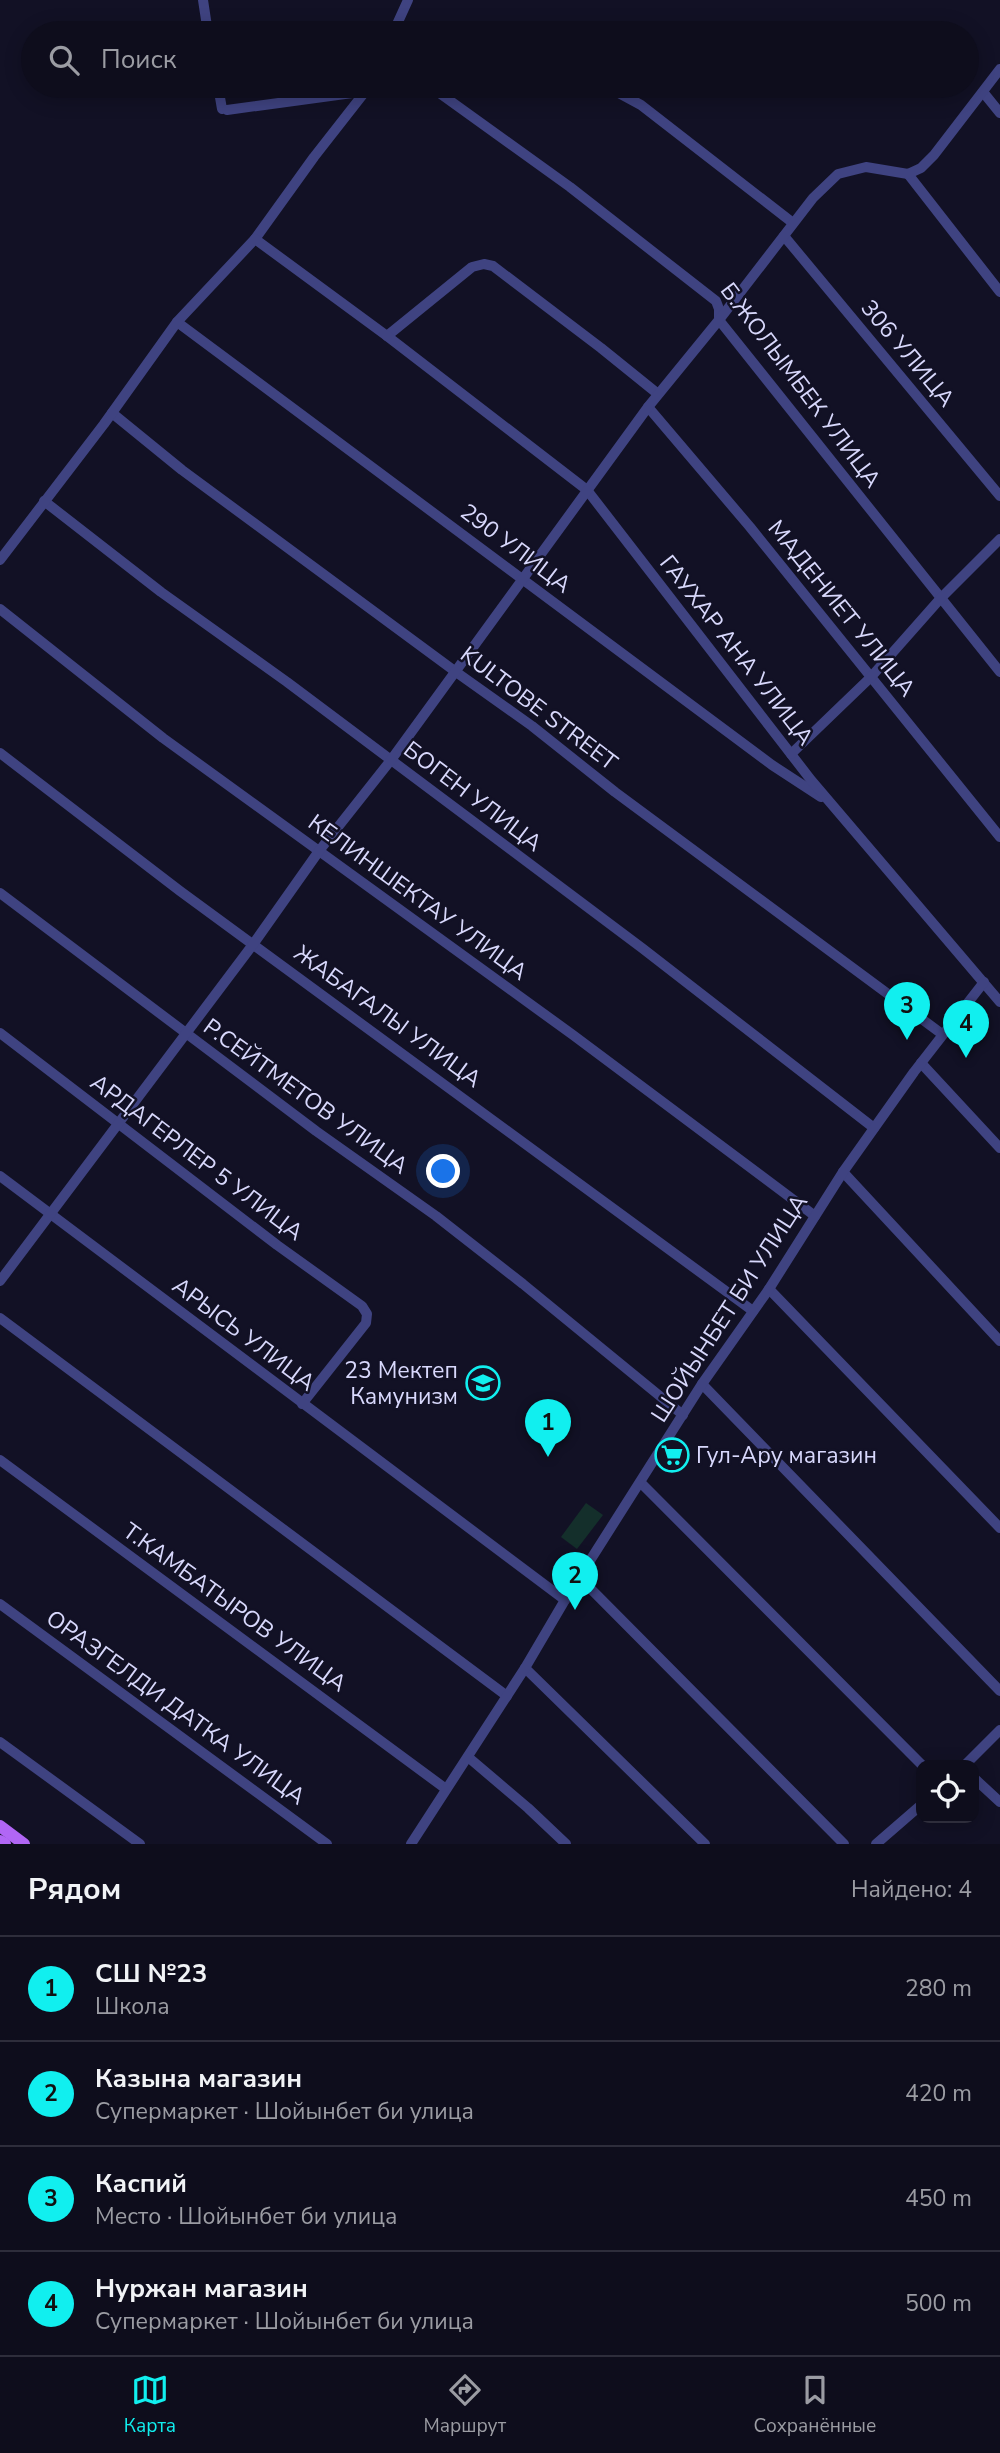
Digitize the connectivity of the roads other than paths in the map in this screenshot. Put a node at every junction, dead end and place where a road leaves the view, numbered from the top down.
1 (203, 0) edge
2 (408, 0) edge
3 (206, 21) edge
4 (398, 21) edge
5 (1000, 69) edge
6 (982, 92) junction
7 (979, 96) edge
8 (221, 98) edge
9 (299, 98) edge
10 (360, 98) edge
11 (451, 98) edge
12 (628, 98) edge
13 (977, 98) edge
14 (1000, 113) edge
15 (908, 174) junction
16 (793, 223) junction
17 (784, 236) junction
18 (255, 239) junction
19 (1000, 292) edge
20 (719, 320) junction
21 (177, 322) junction
22 (387, 337) junction
23 (658, 394) junction
24 (648, 407) junction
25 (112, 414) junction
26 (587, 491) junction
27 (1000, 496) edge
28 (44, 501) junction
29 (1000, 538) edge
30 (0, 560) edge
31 (523, 579) junction
32 (940, 599) junction
33 (0, 609) edge
34 (456, 672) junction
35 (1000, 672) edge
36 (871, 677) junction
37 (0, 753) edge
38 (791, 754) junction
39 (391, 760) junction
40 (832, 804) junction
41 (1000, 837) edge
42 (319, 851) junction
43 (0, 893) edge
44 (254, 943) junction
45 (984, 982) junction
46 (1000, 1002) edge
47 (0, 1033) edge
48 (185, 1034) junction
49 (942, 1034) junction
50 (921, 1063) junction
51 (118, 1123) junction
52 (874, 1128) junction
53 (1000, 1148) edge
54 (843, 1172) junction
55 (0, 1176) edge
56 (51, 1215) junction
57 (815, 1216) junction
58 (0, 1281) edge
59 (769, 1289) junction
60 (754, 1311) junction
61 (0, 1318) edge
62 (1000, 1341) edge
63 (702, 1384) junction
64 (302, 1404) junction
65 (683, 1415) junction
66 (0, 1460) edge
67 (641, 1483) junction
68 (1000, 1528) edge
69 (580, 1578) junction
70 (565, 1600) junction
71 (0, 1604) edge
72 (525, 1668) junction
73 (1000, 1691) edge
74 (507, 1696) junction
75 (1000, 1730) edge
76 (0, 1742) edge
77 (468, 1757) junction
78 (917, 1760) edge
79 (970, 1760) edge
80 (979, 1783) edge
81 (446, 1789) junction
82 (1000, 1802) edge
83 (916, 1809) edge
84 (0, 1826) edge
85 (0, 1840) edge
86 (5, 1844) edge
87 (24, 1844) edge
88 (140, 1844) edge
89 (327, 1844) edge
90 (411, 1844) edge
91 (566, 1844) edge
92 (705, 1844) edge
93 (844, 1844) edge
94 (876, 1844) edge

1 - 3 street
2 - 4 street
5 - 6 street
6 - 7 street
6 - 14 street
8 - 9 street
10 - 18 street
11 - 20 street, Б.ЖОЛЫМБЕК УЛИЦА
12 - 16 street
13 - 15 street
15 - 16 street
15 - 19 street
16 - 17 street
17 - 20 street
17 - 27 street, 306 УЛИЦА
18 - 21 street
18 - 22 street, ГАУХАР АНА УЛИЦА
20 - 23 street
20 - 32 street, Б.ЖОЛЫМБЕК УЛИЦА
21 - 25 street
21 - 31 street, 290 УЛИЦА
22 - 23 street
22 - 26 street, ГАУХАР АНА УЛИЦА
23 - 24 street
24 - 26 street
24 - 36 street, МАДЕНИЕТ УЛИЦА
25 - 28 street
25 - 34 street, KULTOBE STREET
26 - 31 street
26 - 38 street, ГАУХАР АНА УЛИЦА
28 - 30 street
28 - 39 street, БОГЕН УЛИЦА
29 - 32 street
31 - 34 street
31 - 40 street, 290 УЛИЦА
32 - 35 street, Б.ЖОЛЫМБЕК УЛИЦА
32 - 36 street
33 - 42 street, КЕЛИНШЕКТАУ УЛИЦА
34 - 39 street
34 - 49 street, KULTOBE STREET
36 - 38 street
36 - 41 street, МАДЕНИЕТ УЛИЦА
37 - 44 street, ЖАБАГАЛЫ УЛИЦА
38 - 40 street, ГАУХАР АНА УЛИЦА
39 - 42 street
39 - 52 street, БОГЕН УЛИЦА
40 - 45 street, ГАУХАР АНА УЛИЦА
42 - 44 street
42 - 57 street, КЕЛИНШЕКТАУ УЛИЦА
43 - 48 street, Р.СЕЙТМЕТОВ УЛИЦА
44 - 48 street
44 - 60 street, ЖАБАГАЛЫ УЛИЦА
45 - 46 street, ГАУХАР АНА УЛИЦА
45 - 49 street, ШОЙЫНБЕТ БИ УЛИЦА
47 - 51 street, АРДАГЕРЛЕР 5 УЛИЦА
48 - 51 street
48 - 65 street, Р.СЕЙТМЕТОВ УЛИЦА
49 - 50 street, ШОЙЫНБЕТ БИ УЛИЦА
50 - 52 street, ШОЙЫНБЕТ БИ УЛИЦА
50 - 53 street
51 - 56 street
51 - 64 street, АРДАГЕРЛЕР 5 УЛИЦА
52 - 54 street, ШОЙЫНБЕТ БИ УЛИЦА
54 - 57 street, ШОЙЫНБЕТ БИ УЛИЦА
54 - 62 street
55 - 56 street, АРЫСЬ УЛИЦА
56 - 58 street
56 - 64 street, АРЫСЬ УЛИЦА
57 - 59 street, ШОЙЫНБЕТ БИ УЛИЦА
59 - 60 street, ШОЙЫНБЕТ БИ УЛИЦА
59 - 68 street
60 - 63 street, ШОЙЫНБЕТ БИ УЛИЦА
61 - 74 street
63 - 65 street, ШОЙЫНБЕТ БИ УЛИЦА
63 - 73 street
64 - 70 street, АРЫСЬ УЛИЦА
65 - 67 street, ШОЙЫНБЕТ БИ УЛИЦА
66 - 81 street, Т.КАМБАТЫРОВ УЛИЦА
67 - 69 street, ШОЙЫНБЕТ БИ УЛИЦА
67 - 78 street
69 - 70 street, ШОЙЫНБЕТ БИ УЛИЦА
69 - 93 street
70 - 72 street, ШОЙЫНБЕТ БИ УЛИЦА
71 - 89 street, ОРАЗГЕЛДИ ДАТКА УЛИЦА
72 - 74 street, ШОЙЫНБЕТ БИ УЛИЦА
72 - 92 street
74 - 77 street, ШОЙЫНБЕТ БИ УЛИЦА
75 - 79 street
76 - 88 street
77 - 81 street, ШОЙЫНБЕТ БИ УЛИЦА
77 - 91 street
80 - 82 street
81 - 90 street, ШОЙЫНБЕТ БИ УЛИЦА
83 - 94 street
84 - 87 main road
85 - 86 main road

